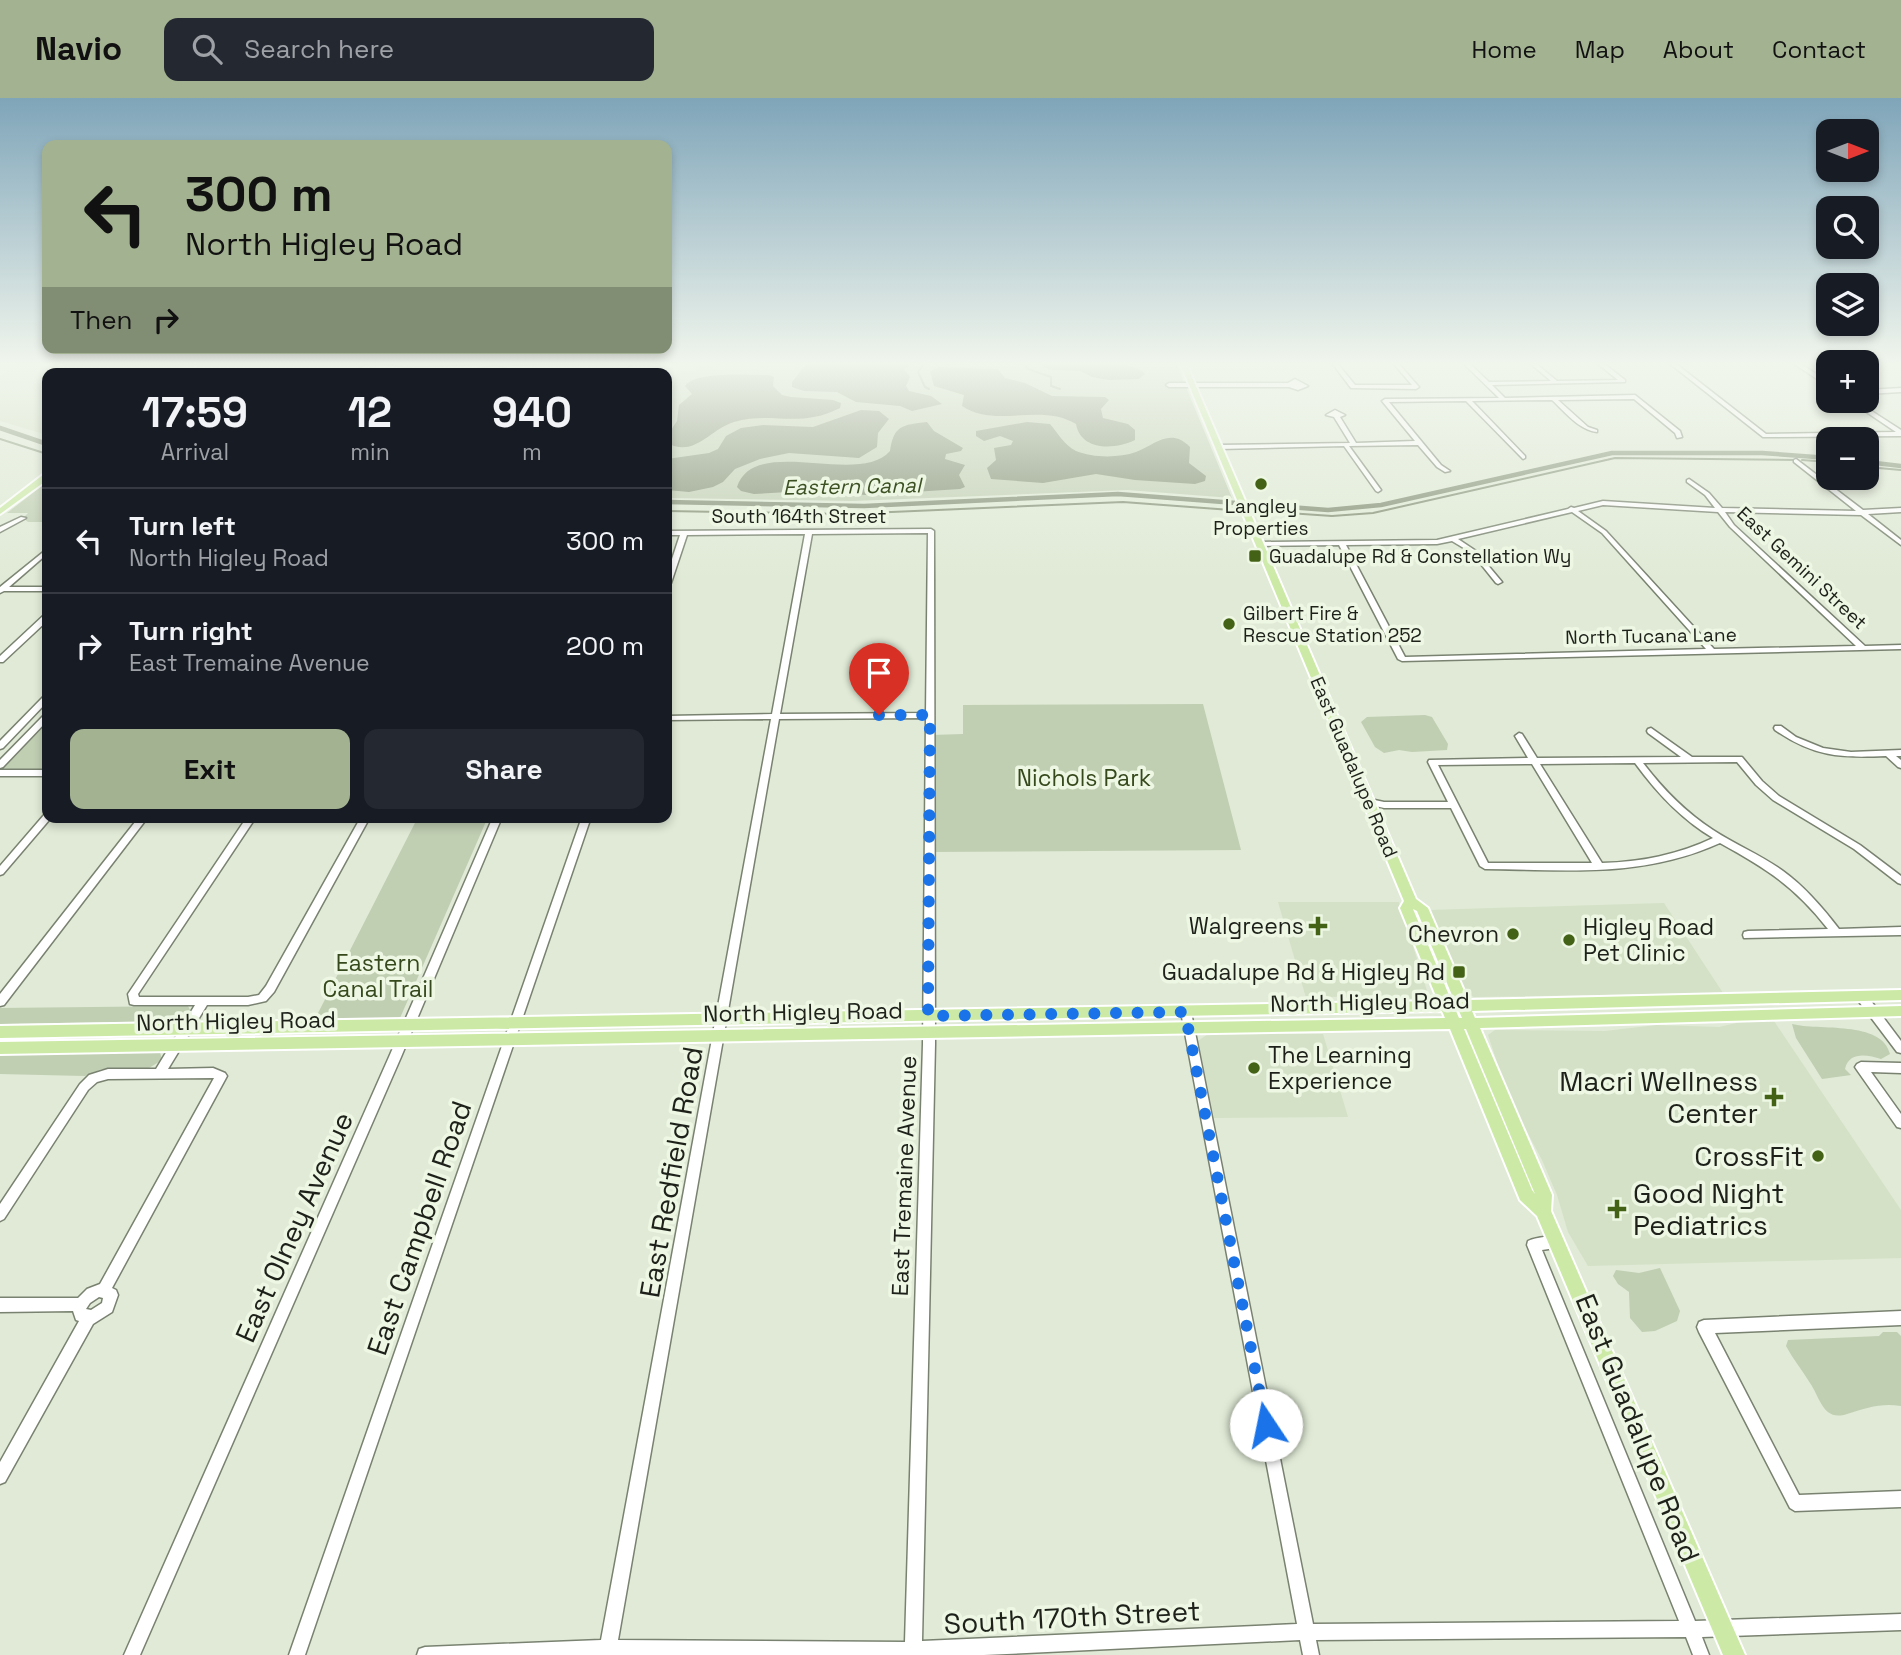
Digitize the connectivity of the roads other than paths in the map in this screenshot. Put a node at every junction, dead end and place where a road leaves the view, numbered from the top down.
1 (1214, 436) edge
2 (1349, 436) edge
3 (1413, 436) edge
4 (1502, 436) edge
5 (1419, 443) junction
6 (1345, 444) junction
7 (1354, 444) junction
8 (1219, 447) junction
9 (1523, 457) dead end
10 (1796, 461) dead end
11 (1447, 471) dead end
12 (42, 480) edge
13 (1689, 481) dead end
14 (1378, 490) dead end
15 (0, 503) edge
16 (11, 503) junction
17 (1242, 504) joint
18 (1571, 509) junction
19 (1719, 510) junction
20 (1901, 510) edge
21 (0, 512) edge
22 (1861, 512) junction
23 (23, 518) dead end
24 (0, 530) edge
25 (931, 530) joint
26 (809, 532) junction
27 (672, 533) edge
28 (684, 533) junction
29 (1454, 539) junction
30 (1901, 543) edge
31 (1260, 544) junction
32 (1342, 544) junction
33 (42, 555) edge
34 (672, 568) edge
35 (1498, 582) dead end
36 (1, 590) edge
37 (42, 591) edge
38 (42, 622) edge
39 (1901, 647) edge
40 (1863, 648) junction
41 (1711, 650) junction
42 (0, 660) edge
43 (42, 703) edge
44 (930, 715) junction
45 (778, 716) junction
46 (672, 718) edge
47 (42, 722) edge
48 (1778, 728) dead end
49 (1651, 731) dead end
50 (1519, 736) dead end
51 (23, 741) junction
52 (2, 742) edge
53 (1888, 753) junction
54 (1901, 753) edge
55 (1689, 759) junction
56 (1637, 760) junction
57 (1535, 761) junction
58 (0, 765) edge
59 (1901, 765) edge
60 (0, 773) edge
61 (42, 773) edge
62 (1370, 802) junction
63 (1453, 802) junction
64 (42, 823) edge
65 (139, 823) edge
66 (248, 823) edge
67 (363, 823) edge
68 (495, 823) edge
69 (585, 823) edge
70 (1720, 839) junction
71 (1598, 865) junction
72 (0, 872) edge
73 (1901, 881) edge
74 (1411, 902) junction
75 (1901, 931) edge
76 (1837, 933) junction
77 (1748, 935) dead end
78 (1901, 995) edge
79 (1861, 996) junction
80 (1717, 1000) junction
81 (0, 1002) edge
82 (202, 1002) junction
83 (1446, 1005) junction
84 (1464, 1005) junction
85 (1901, 1011) edge
86 (1185, 1012) junction
87 (1873, 1012) junction
88 (928, 1016) junction
89 (1729, 1016) junction
90 (723, 1019) junction
91 (516, 1023) junction
92 (1471, 1023) junction
93 (408, 1024) junction
94 (1454, 1024) junction
95 (187, 1028) junction
96 (1189, 1028) junction
97 (0, 1032) edge
98 (928, 1032) junction
99 (721, 1035) junction
100 (511, 1039) junction
101 (401, 1042) junction
102 (177, 1045) junction
103 (0, 1048) edge
104 (1901, 1049) edge
105 (1901, 1068) edge
106 (159, 1074) junction
107 (1901, 1123) edge
108 (1543, 1210) junction
109 (0, 1215) edge
110 (1557, 1243) junction
111 (104, 1290) junction
112 (0, 1306) edge
113 (85, 1311) junction
114 (1901, 1318) edge
115 (0, 1476) edge
116 (1901, 1499) edge
117 (1901, 1622) edge
118 (1722, 1628) junction
119 (1690, 1629) junction
120 (1307, 1632) junction
121 (608, 1652) edge
122 (913, 1653) edge
123 (132, 1655) edge
124 (297, 1655) edge
125 (425, 1655) edge
126 (1311, 1655) edge
127 (1701, 1655) edge
128 (1734, 1655) edge

1 - 8 main road, East Guadalupe Road
2 - 7 street
3 - 5 street
4 - 9 street
5 - 7 street
5 - 11 street
6 - 7 street
6 - 8 street
6 - 14 street
8 - 17 main road, East Guadalupe Road
10 - 22 street
12 - 16 main road
13 - 19 street, East Gemini Street
15 - 16 street
16 - 21 main road
17 - 31 main road, East Guadalupe Road
18 - 19 street
18 - 29 street
18 - 41 street
19 - 22 street
19 - 40 street, East Gemini Street
20 - 22 street
22 - 30 street
23 - 24 street
25 - 26 street, South 164th Street
25 - 44 street, East Tremaine Avenue
26 - 28 street, South 164th Street
26 - 45 street, East Redfield Road
27 - 28 street, South 164th Street
28 - 34 street
29 - 32 street
29 - 35 street
31 - 32 street
31 - 62 main road, East Guadalupe Road
32 - 41 street, North Tucana Lane
33 - 36 street
36 - 37 street
38 - 42 street
39 - 40 street, North Tucana Lane
40 - 41 street, North Tucana Lane
43 - 52 street
44 - 45 street
44 - 88 street, East Tremaine Avenue
45 - 46 street
45 - 90 street, East Redfield Road
47 - 51 street
48 - 53 street
49 - 55 street
50 - 57 street
51 - 52 street
51 - 58 street
53 - 54 street
53 - 59 street
55 - 56 street
55 - 73 street
56 - 57 street
56 - 70 street
57 - 63 street
57 - 71 street
60 - 61 street
62 - 63 street
62 - 74 main road, East Guadalupe Road
63 - 71 street
64 - 72 street
65 - 81 street
66 - 82 street
67 - 82 street
68 - 93 street, East Olney Avenue
69 - 91 street, East Campbell Road
70 - 71 street
70 - 76 street
74 - 83 main road, East Guadalupe Road
74 - 84 main road, East Guadalupe Road
75 - 76 street
76 - 77 street
78 - 79 main road, North Higley Road
79 - 80 main road, North Higley Road
79 - 87 street
80 - 84 main road, North Higley Road
80 - 89 main road
82 - 95 street
83 - 84 main road, North Higley Road
83 - 86 main road, North Higley Road
83 - 94 main road, East Guadalupe Road
84 - 92 main road, East Guadalupe Road
85 - 87 main road, North Higley Road
86 - 88 main road, North Higley Road
86 - 96 street
87 - 89 main road, North Higley Road
87 - 104 street
88 - 90 main road, North Higley Road
88 - 98 street, East Tremaine Avenue
89 - 92 main road, North Higley Road
90 - 91 main road, North Higley Road
90 - 99 street, East Redfield Road
91 - 93 main road, North Higley Road
91 - 100 street, East Campbell Road
92 - 94 main road, North Higley Road
92 - 108 main road, East Guadalupe Road
93 - 95 main road, North Higley Road
93 - 101 street, East Olney Avenue
94 - 96 main road, North Higley Road
94 - 108 main road, East Guadalupe Road
95 - 97 main road, North Higley Road
95 - 102 street
96 - 98 main road, North Higley Road
96 - 120 street
98 - 99 main road, North Higley Road
98 - 122 street, East Tremaine Avenue
99 - 100 main road, North Higley Road
99 - 121 street, East Redfield Road
100 - 101 main road, North Higley Road
100 - 124 street, East Campbell Road
101 - 102 main road, North Higley Road
101 - 123 street, East Olney Avenue
102 - 103 main road, North Higley Road
102 - 106 street
105 - 107 street
106 - 109 street
106 - 111 street
108 - 110 main road, East Guadalupe Road
110 - 118 main road, East Guadalupe Road
110 - 119 street, East Guadalupe Road
111 - 113 street
111 - 113 street
112 - 113 street
113 - 115 street
114 - 116 street
117 - 118 street, South 170th Street
118 - 119 street, South 170th Street
118 - 128 main road, East Guadalupe Road
119 - 120 street, South 170th Street
119 - 127 street, East Guadalupe Road
120 - 122 street, South 170th Street
120 - 126 street
121 - 122 street, South 170th Street
121 - 125 street, South 170th Street

